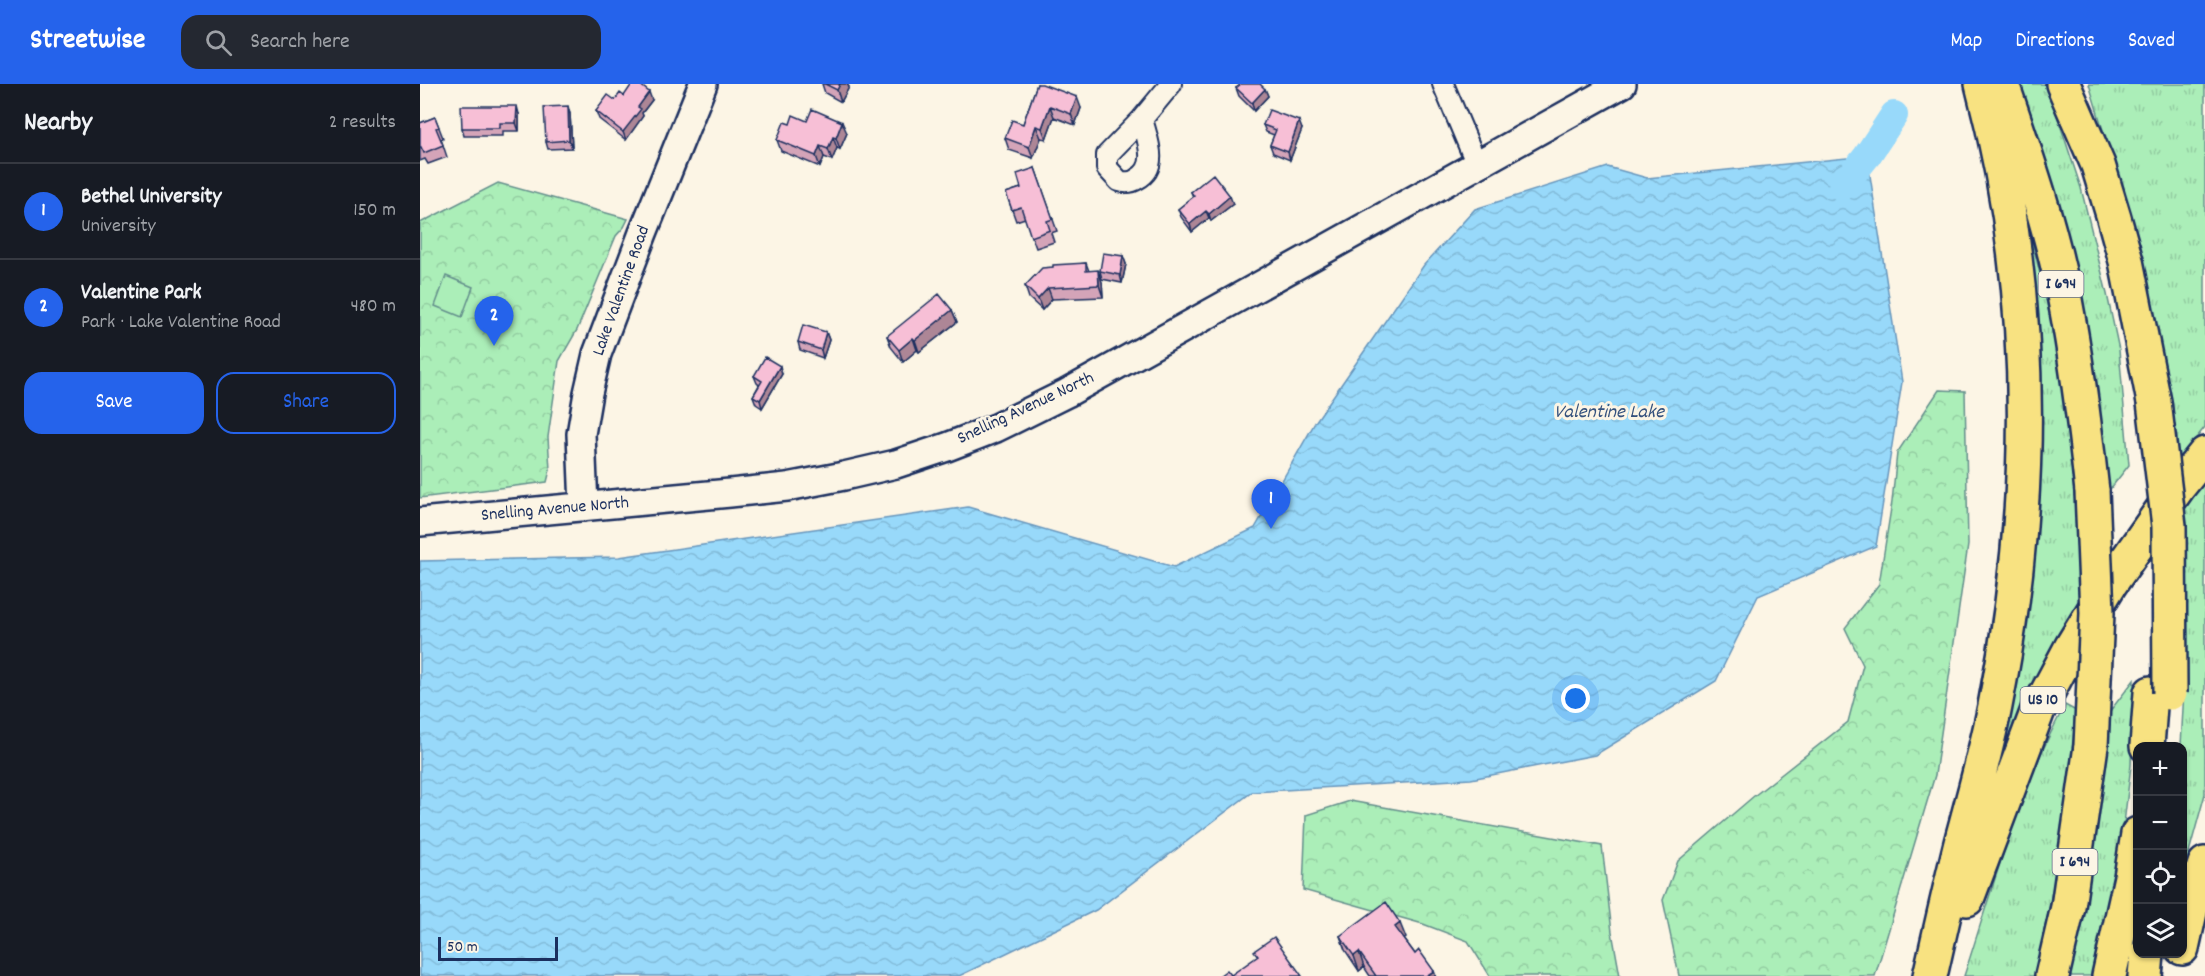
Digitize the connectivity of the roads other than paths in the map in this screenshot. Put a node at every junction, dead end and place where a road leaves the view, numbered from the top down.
1 (703, 84) edge
2 (1171, 84) edge
3 (1443, 84) edge
4 (1622, 84) edge
5 (1982, 84) edge
6 (2002, 84) edge
7 (2066, 92) edge
8 (1142, 119) dead end
9 (1477, 165) junction
10 (2205, 454) edge
11 (584, 507) junction
12 (420, 522) edge
13 (2161, 693) junction
14 (2148, 742) edge
15 (2166, 742) edge
16 (2135, 850) edge
17 (2205, 864) edge
18 (2187, 926) edge
19 (2147, 958) edge
20 (2180, 958) edge
21 (1930, 976) edge
22 (1939, 976) edge
23 (2052, 976) edge
24 (2109, 976) edge
25 (2145, 976) edge
26 (2176, 976) edge

1 - 11 street, Lake Valentine Road
2 - 8 street
3 - 9 street
4 - 9 street, Snelling Avenue North
5 - 21 highway
6 - 23 highway, I 694, bridge
7 - 13 highway, bridge
9 - 11 street, Snelling Avenue North
10 - 22 highway, US 10
11 - 12 street, Snelling Avenue North
13 - 14 highway
13 - 15 highway
16 - 24 highway
17 - 18 highway
19 - 25 highway
20 - 26 highway

